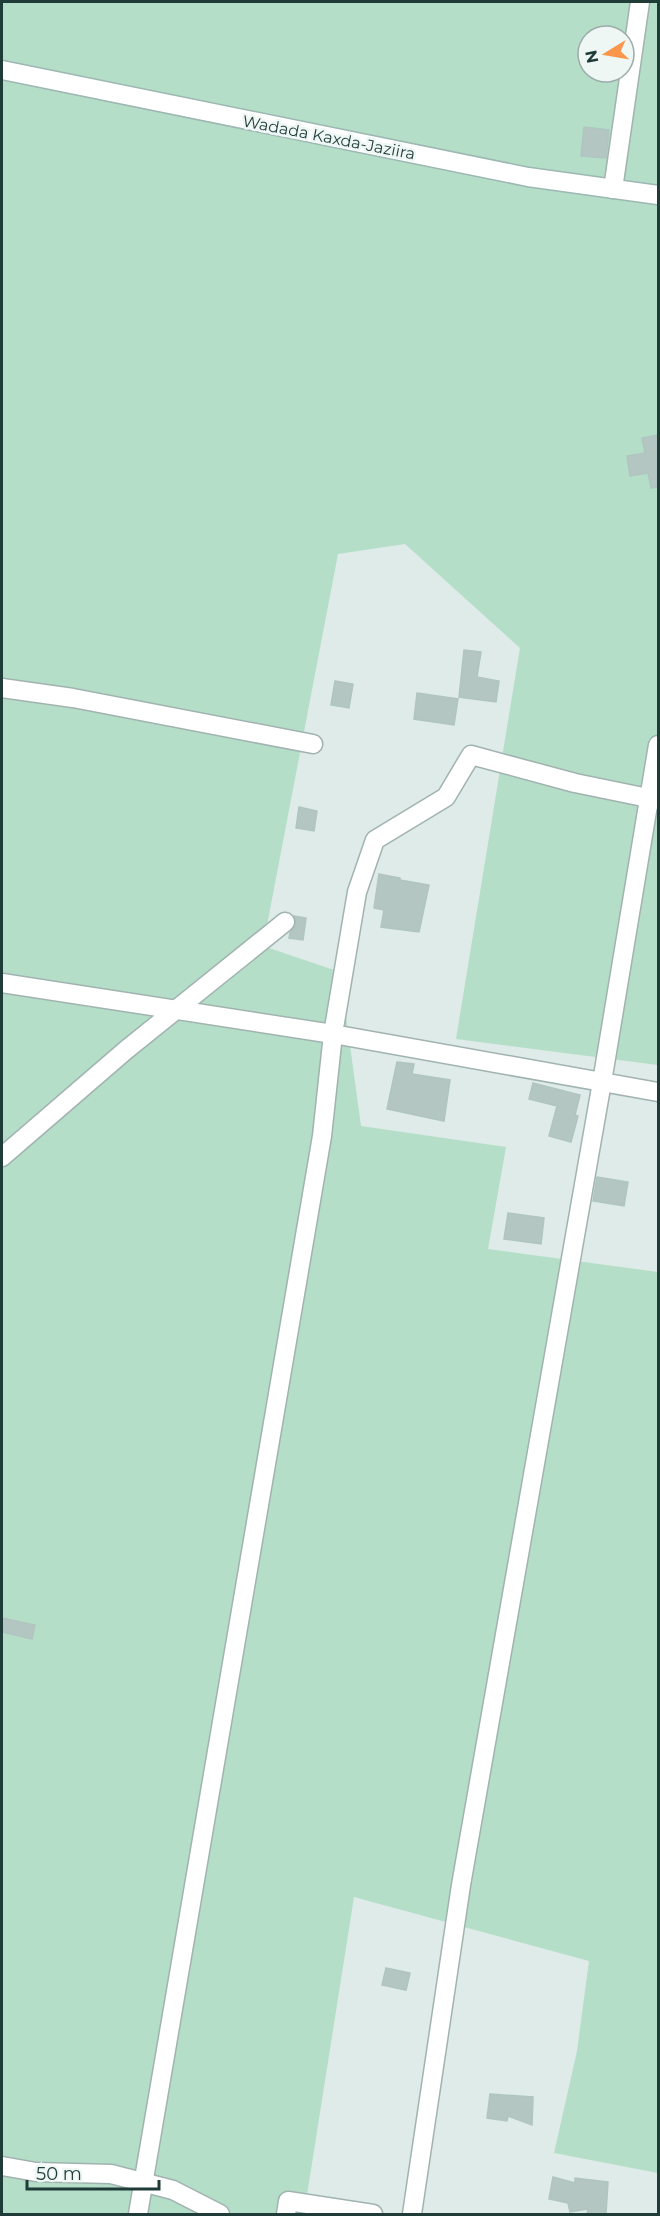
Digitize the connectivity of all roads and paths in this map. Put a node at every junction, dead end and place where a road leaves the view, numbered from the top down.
1 (640, 2) edge
2 (2, 70) edge
3 (613, 189) junction
4 (658, 195) edge
5 (2, 688) edge
6 (313, 744) dead end
7 (658, 745) edge
8 (654, 800) edge
9 (285, 922) dead end
10 (2, 983) edge
11 (176, 1010) junction
12 (333, 1034) junction
13 (602, 1082) junction
14 (658, 1092) edge
15 (2, 1157) edge
16 (2, 2166) edge
17 (143, 2182) junction
18 (138, 2214) edge
19 (220, 2214) edge
20 (286, 2214) edge
21 (373, 2214) edge
22 (412, 2214) edge

1 - 3 street
2 - 3 street, Wadada Kaxda-Jaziira
3 - 4 street, Wadada Kaxda-Jaziira
5 - 6 street
7 - 8 street
8 - 12 street
8 - 13 street
9 - 11 street
10 - 11 street
11 - 12 street
11 - 15 street
12 - 13 street
12 - 17 street
13 - 14 street
13 - 22 street
16 - 17 street
17 - 18 street
17 - 19 street
20 - 21 street

